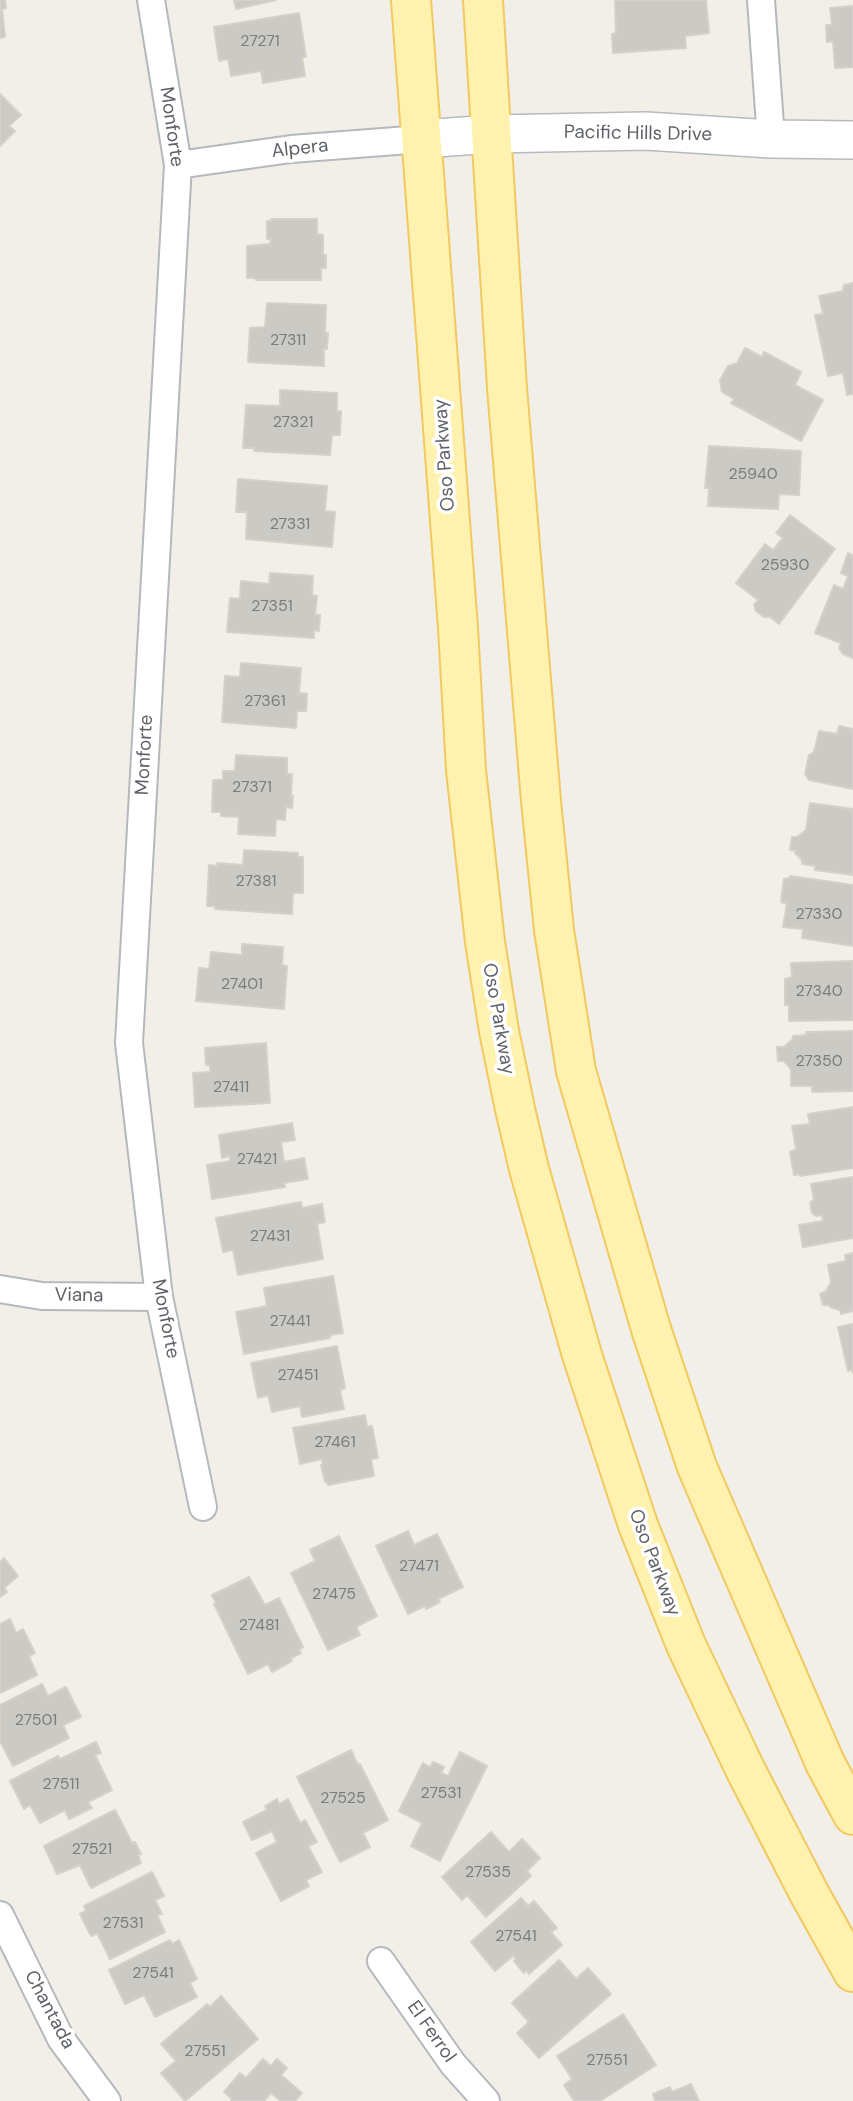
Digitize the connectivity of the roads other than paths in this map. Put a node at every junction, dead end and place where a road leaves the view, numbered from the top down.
1 (151, 0) edge
2 (411, 0) edge
3 (483, 0) edge
4 (761, 0) edge
5 (492, 134) junction
6 (422, 139) junction
7 (771, 139) junction
8 (853, 140) edge
9 (178, 166) junction
10 (0, 1289) edge
11 (159, 1297) junction
12 (203, 1507) dead end
13 (853, 1815) edge
14 (0, 1915) edge
15 (381, 1961) dead end
16 (853, 1972) edge
17 (107, 2101) edge
18 (486, 2101) edge

1 - 9 street, Monforte
2 - 6 main road, Oso Parkway
3 - 5 main road
4 - 7 street
5 - 6 street, Pacific Hills Drive
5 - 7 street, Pacific Hills Drive
5 - 13 main road
6 - 9 street, Alpera
6 - 16 main road, Oso Parkway
7 - 8 street, Pacific Hills Drive
9 - 11 street, Monforte
10 - 11 street, Viana
11 - 12 street, Monforte
14 - 17 street, Chantada
15 - 18 street, El Ferrol

